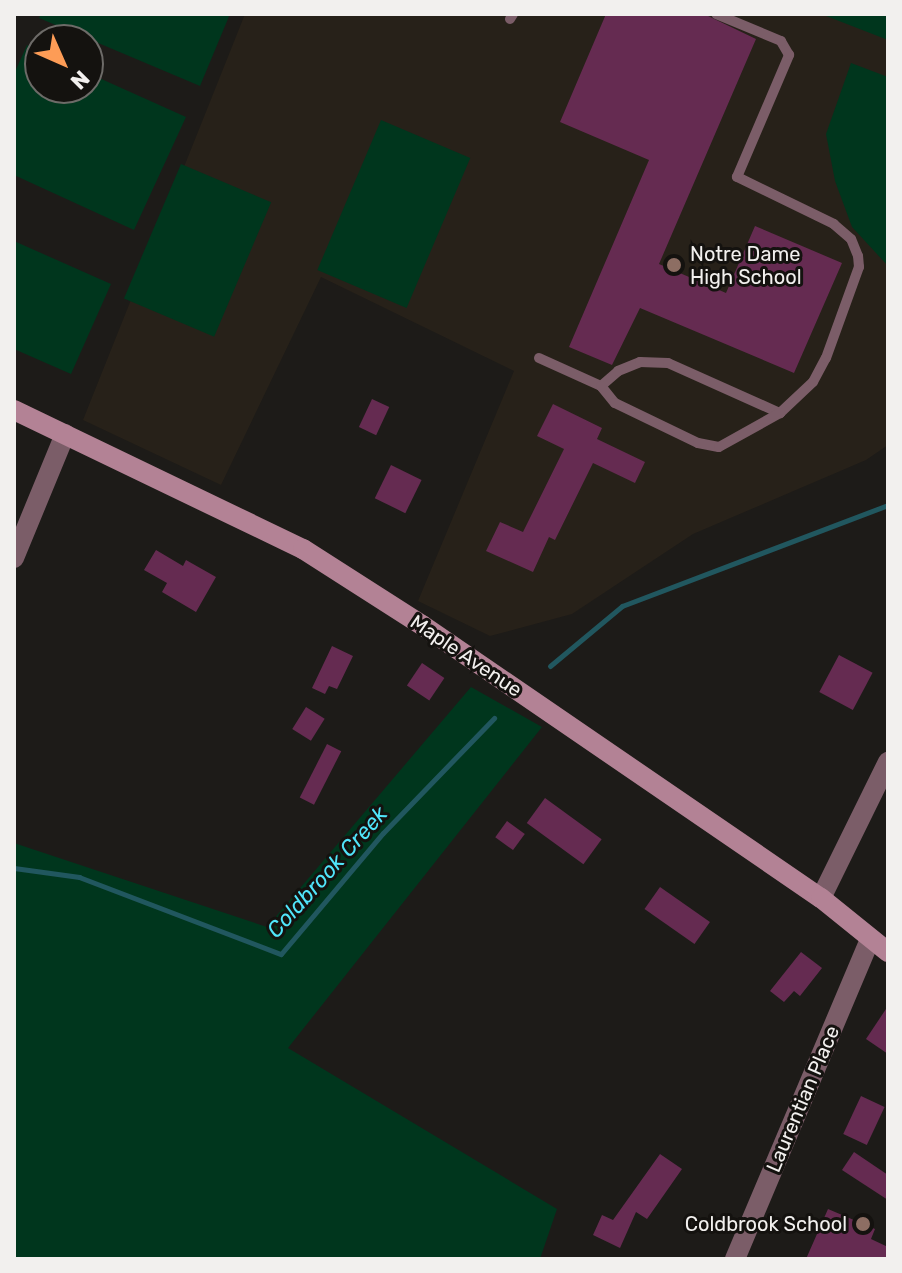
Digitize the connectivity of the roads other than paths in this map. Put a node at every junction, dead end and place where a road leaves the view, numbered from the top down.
1 (716, 14) edge
2 (539, 358) dead end
3 (601, 386) junction
4 (14, 410) edge
5 (780, 413) junction
6 (65, 434) junction
7 (14, 558) edge
8 (888, 762) edge
9 (821, 898) junction
10 (870, 939) junction
11 (888, 952) edge
12 (735, 1259) edge

1 - 5 lane
2 - 3 lane
3 - 5 lane
3 - 5 lane
4 - 6 main road, Maple Avenue
6 - 7 street
6 - 9 main road, Maple Avenue
8 - 9 street
9 - 10 main road, Maple Avenue
10 - 11 main road, Maple Avenue
10 - 12 street, Laurentian Place

